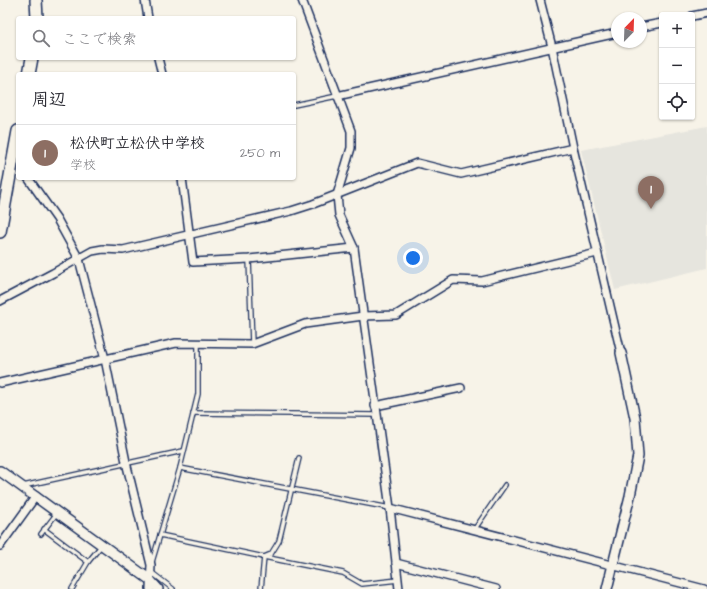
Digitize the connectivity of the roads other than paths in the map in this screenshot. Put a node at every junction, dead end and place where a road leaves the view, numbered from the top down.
1 (36, 0) edge
2 (145, 0) edge
3 (302, 0) edge
4 (540, 0) edge
5 (707, 13) edge
6 (695, 15) edge
7 (37, 16) edge
8 (148, 16) edge
9 (659, 24) edge
10 (647, 26) edge
11 (611, 34) edge
12 (552, 47) junction
13 (32, 60) edge
14 (158, 60) edge
15 (29, 72) edge
16 (162, 72) edge
17 (337, 96) junction
18 (296, 105) edge
19 (573, 148) junction
20 (16, 163) edge
21 (29, 180) edge
22 (182, 180) edge
23 (337, 195) junction
24 (0, 232) edge
25 (188, 234) junction
26 (354, 248) junction
27 (597, 253) junction
28 (78, 259) junction
29 (249, 259) junction
30 (0, 301) edge
31 (363, 316) junction
32 (198, 344) junction
33 (252, 344) junction
34 (621, 353) joint
35 (104, 360) junction
36 (0, 383) edge
37 (461, 388) dead end
38 (375, 406) junction
39 (193, 413) junction
40 (377, 415) junction
41 (184, 451) junction
42 (299, 458) dead end
43 (126, 462) junction
44 (180, 468) junction
45 (0, 471) edge
46 (505, 485) dead end
47 (22, 487) junction
48 (292, 489) junction
49 (36, 496) junction
50 (390, 508) junction
51 (58, 513) junction
52 (44, 530) junction
53 (474, 530) junction
54 (41, 534) dead end
55 (160, 534) junction
56 (102, 545) junction
57 (0, 546) edge
58 (264, 558) junction
59 (88, 562) junction
60 (396, 563) junction
61 (613, 566) junction
62 (150, 572) junction
63 (398, 580) junction
64 (72, 589) edge
65 (150, 589) edge
66 (158, 589) edge
67 (173, 589) edge
68 (261, 589) edge
69 (399, 589) edge
70 (496, 589) edge
71 (607, 589) edge
72 (704, 589) edge

1 - 7 main road
2 - 8 street
3 - 17 street
4 - 12 street
5 - 6 street
9 - 10 street
11 - 12 street
12 - 17 street
12 - 19 street
13 - 15 main road
14 - 16 street
17 - 18 lane
17 - 23 street
19 - 23 street
19 - 27 street
20 - 24 main road
21 - 28 street
22 - 25 street
23 - 25 street
23 - 26 street
25 - 28 street
25 - 29 street
26 - 29 street
26 - 31 street
27 - 31 street
27 - 34 street
28 - 30 street
28 - 35 street
29 - 33 lane
31 - 33 street
31 - 38 street
32 - 33 street
32 - 35 street
32 - 39 lane
34 - 61 street
35 - 36 street
35 - 43 street
37 - 38 street
38 - 40 street
39 - 40 lane
39 - 41 lane
40 - 50 street
41 - 43 lane
41 - 44 lane
42 - 48 lane
43 - 47 lane
43 - 62 street
44 - 48 lane
44 - 55 lane
45 - 47 street
46 - 53 lane
47 - 49 street
48 - 50 lane
48 - 58 lane
49 - 51 street
49 - 57 street
50 - 53 street
50 - 60 street
51 - 52 lane
51 - 56 street
52 - 54 lane
52 - 59 lane
53 - 61 street
55 - 58 lane
55 - 62 lane
56 - 59 lane
56 - 62 street
58 - 63 lane
58 - 68 lane
59 - 64 lane
60 - 63 street
60 - 70 street
61 - 71 street
61 - 72 street
62 - 65 street
62 - 66 street
62 - 67 lane
63 - 69 street

